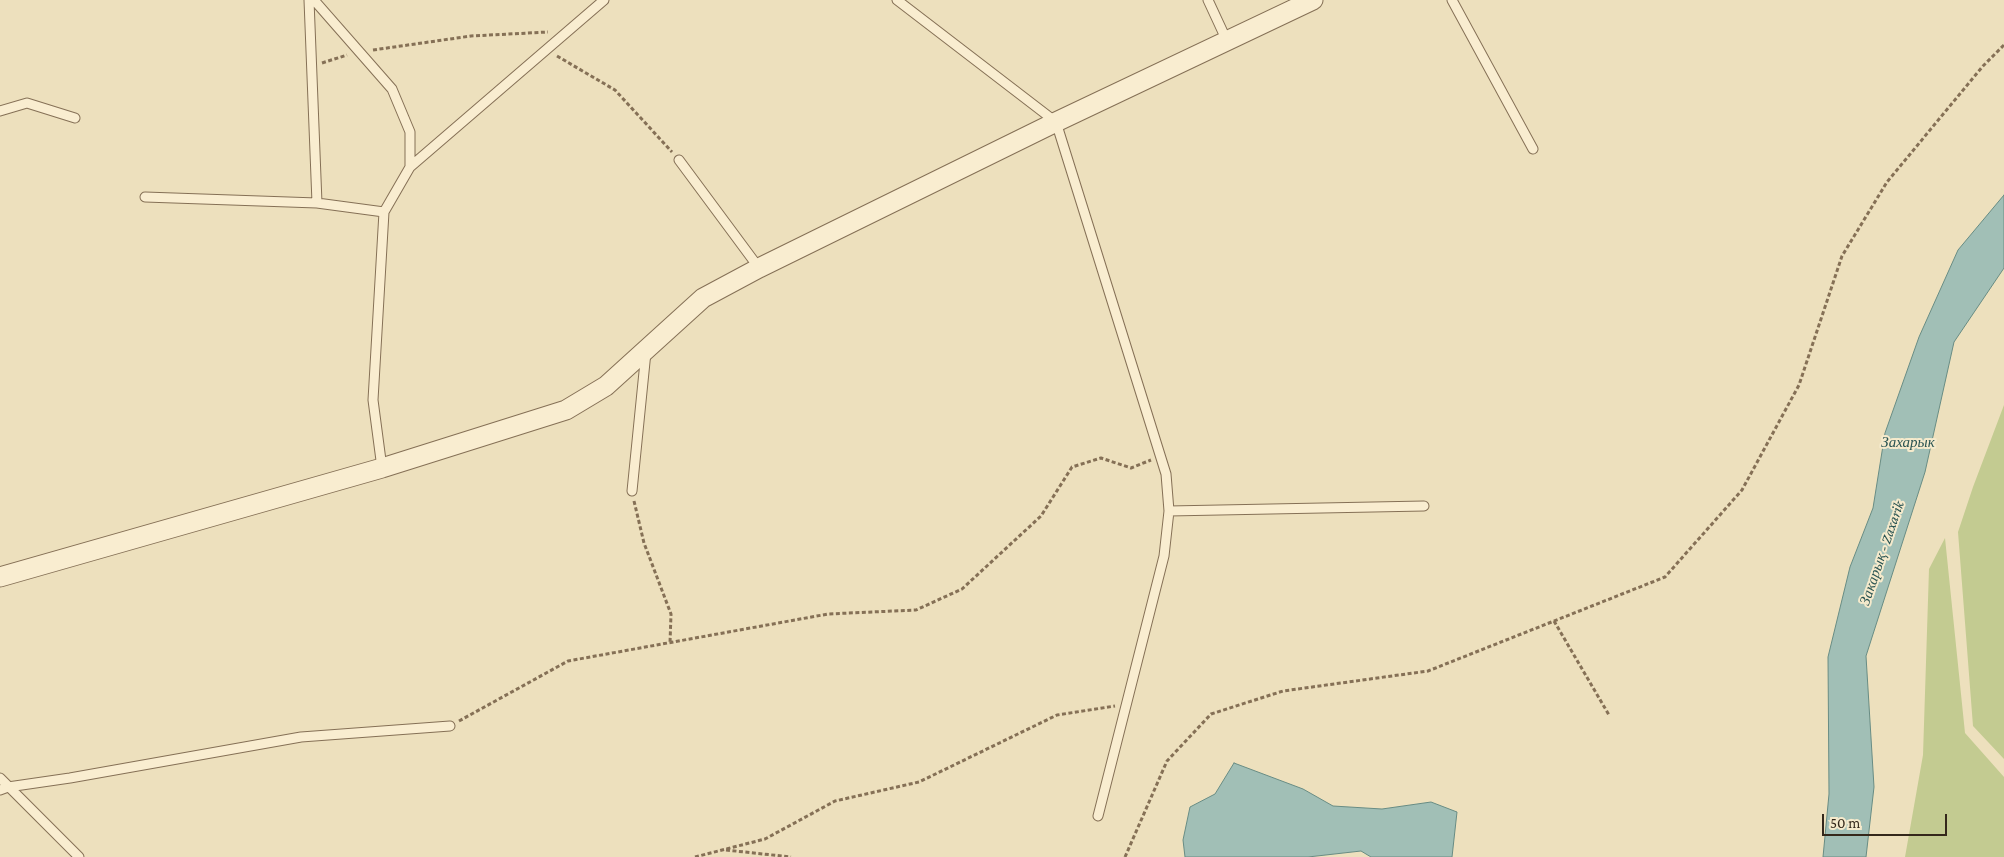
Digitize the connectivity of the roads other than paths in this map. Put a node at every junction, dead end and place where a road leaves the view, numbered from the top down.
1 (310, 0) edge
2 (314, 0) edge
3 (604, 0) edge
4 (897, 0) edge
5 (1208, 0) edge
6 (1314, 0) edge
7 (1452, 0) edge
8 (1228, 41) junction
9 (0, 111) edge
10 (74, 118) dead end
11 (1056, 122) junction
12 (1533, 149) dead end
13 (679, 160) road end
14 (410, 167) junction
15 (144, 197) dead end
16 (317, 204) junction
17 (384, 212) junction
18 (759, 268) junction
19 (646, 350) junction
20 (382, 468) junction
21 (632, 491) road end
22 (1424, 506) dead end
23 (1169, 510) junction
24 (0, 577) edge
25 (450, 726) road end
26 (0, 778) edge
27 (4, 788) edge
28 (1098, 816) dead end
29 (80, 857) edge

1 - 16 lane
2 - 14 lane
3 - 14 lane
4 - 11 lane
5 - 8 lane
6 - 8 street
7 - 12 lane
8 - 11 street
9 - 10 lane
11 - 18 street
11 - 23 lane
13 - 18 lane
14 - 17 lane
15 - 16 lane
16 - 17 lane
17 - 20 lane
18 - 19 street
19 - 20 street
19 - 21 lane
20 - 24 street
22 - 23 lane
23 - 28 lane
25 - 27 lane
26 - 27 lane
27 - 29 lane

